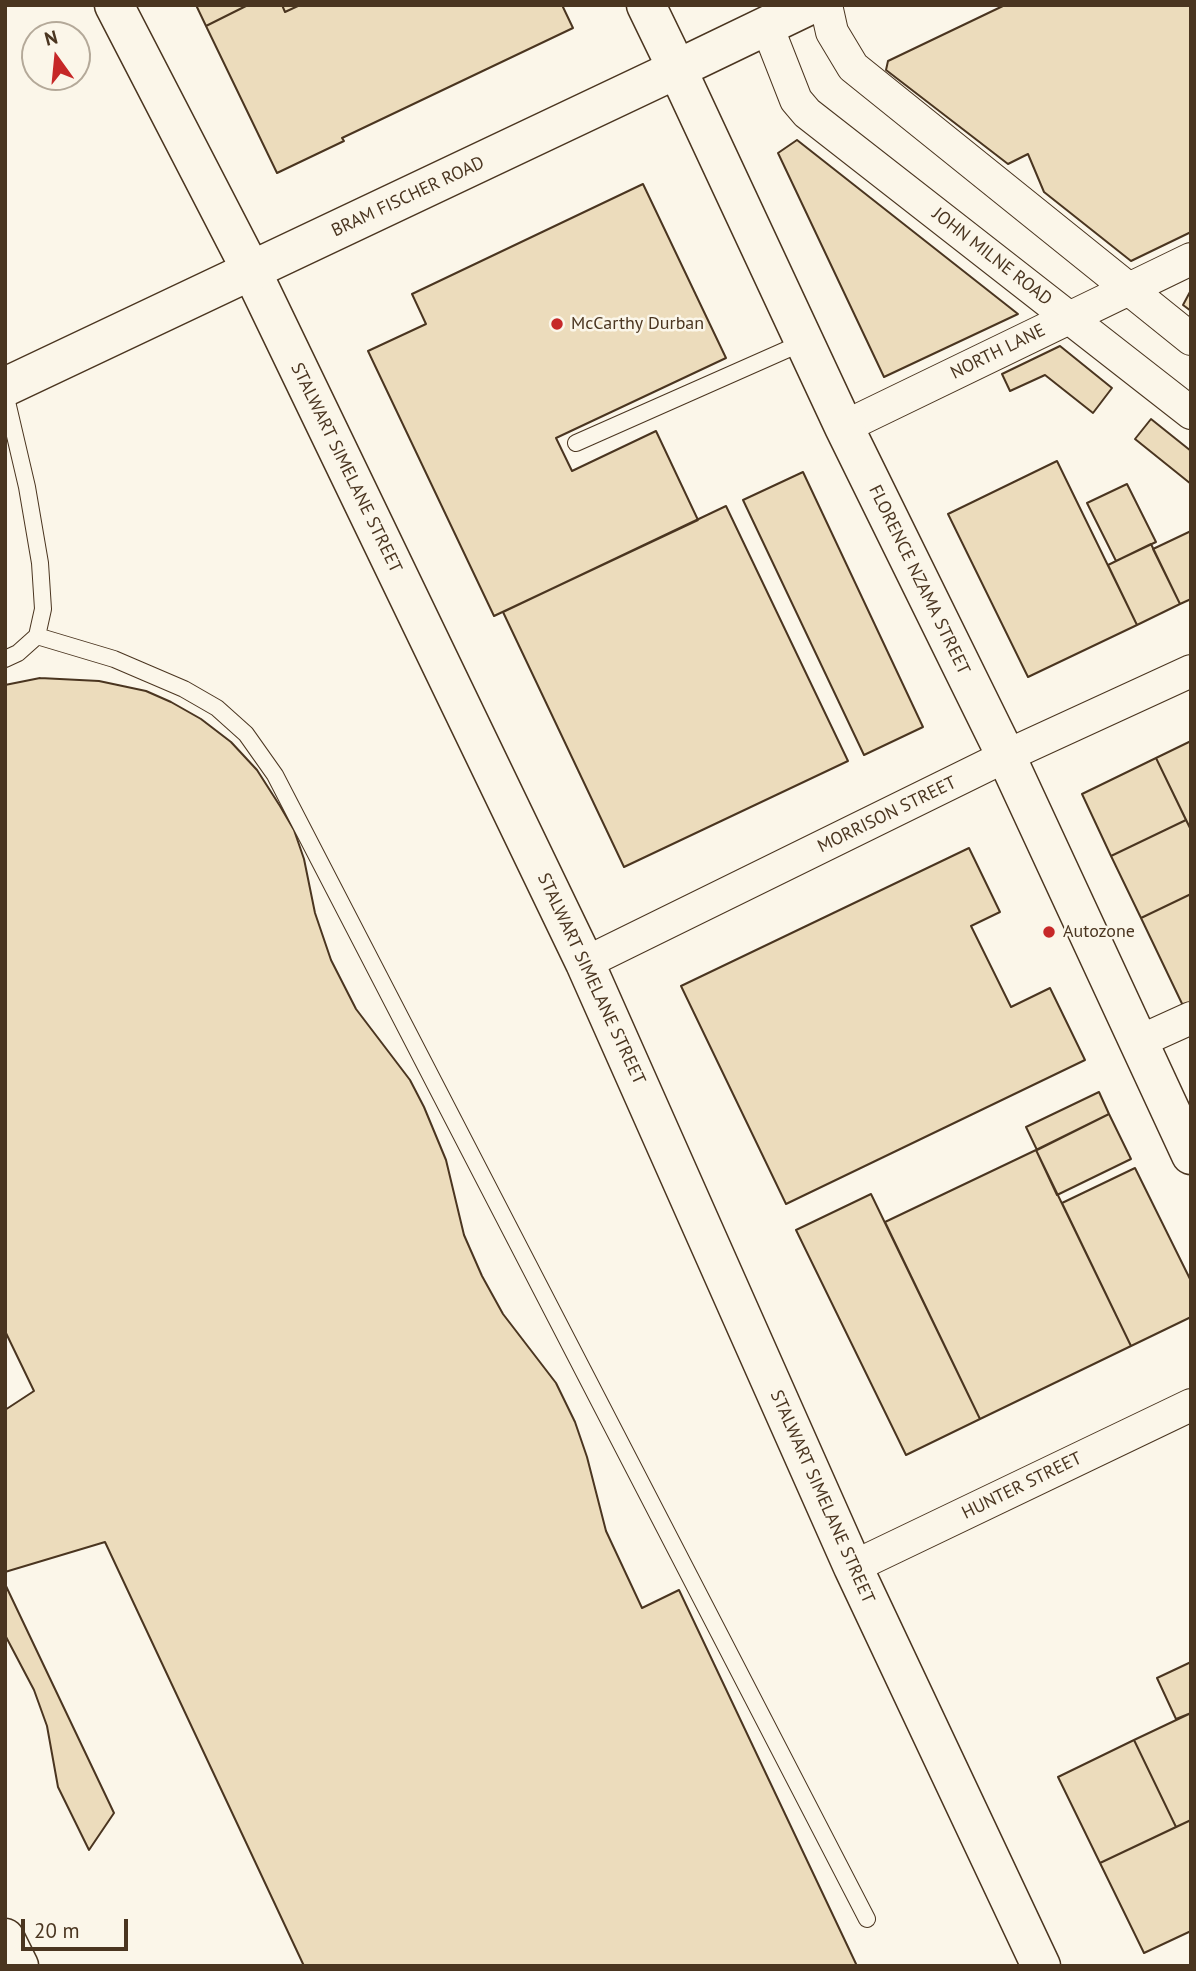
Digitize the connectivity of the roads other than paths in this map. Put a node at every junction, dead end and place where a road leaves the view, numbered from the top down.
1 (114, 5) edge
2 (646, 5) edge
3 (810, 5) edge
4 (826, 5) edge
5 (767, 26) junction
6 (677, 69) junction
7 (1191, 259) edge
8 (252, 272) junction
9 (1129, 289) junction
10 (1069, 317) junction
11 (1191, 339) edge
12 (804, 342) junction
13 (5, 387) edge
14 (5, 393) edge
15 (1191, 413) edge
16 (844, 427) junction
17 (576, 443) dead end
18 (37, 636) junction
19 (5, 659) edge
20 (1191, 671) edge
21 (1006, 756) junction
22 (585, 963) junction
23 (1191, 1018) edge
24 (1138, 1042) junction
25 (1191, 1155) edge
26 (1191, 1405) edge
27 (853, 1567) junction
28 (867, 1919) dead end
29 (5, 1938) edge
30 (19, 1966) edge
31 (1041, 1966) edge

1 - 8 main road, STALWART SIMELANE STREET
2 - 6 main road, FLORENCE NZAMA STREET
3 - 5 main road, BRAM FISCHER ROAD
4 - 9 street
5 - 6 main road, BRAM FISCHER ROAD
5 - 10 street, JOHN MILNE ROAD
6 - 8 main road, BRAM FISCHER ROAD
6 - 12 main road, FLORENCE NZAMA STREET
7 - 9 street, NORTH LANE
8 - 13 main road, BRAM FISCHER ROAD
8 - 22 main road, STALWART SIMELANE STREET
9 - 10 street, NORTH LANE
9 - 11 street
10 - 15 street, JOHN MILNE ROAD
10 - 16 street, NORTH LANE
12 - 16 main road, FLORENCE NZAMA STREET
12 - 17 lane
14 - 18 lane
16 - 21 main road, FLORENCE NZAMA STREET
18 - 19 lane
18 - 28 lane
20 - 21 street, MORRISON STREET
21 - 22 street, MORRISON STREET
21 - 24 main road, FLORENCE NZAMA STREET
22 - 27 main road, STALWART SIMELANE STREET
23 - 24 street
24 - 25 main road, FLORENCE NZAMA STREET
26 - 27 street, HUNTER STREET
27 - 31 main road, STALWART SIMELANE STREET
29 - 30 main road

